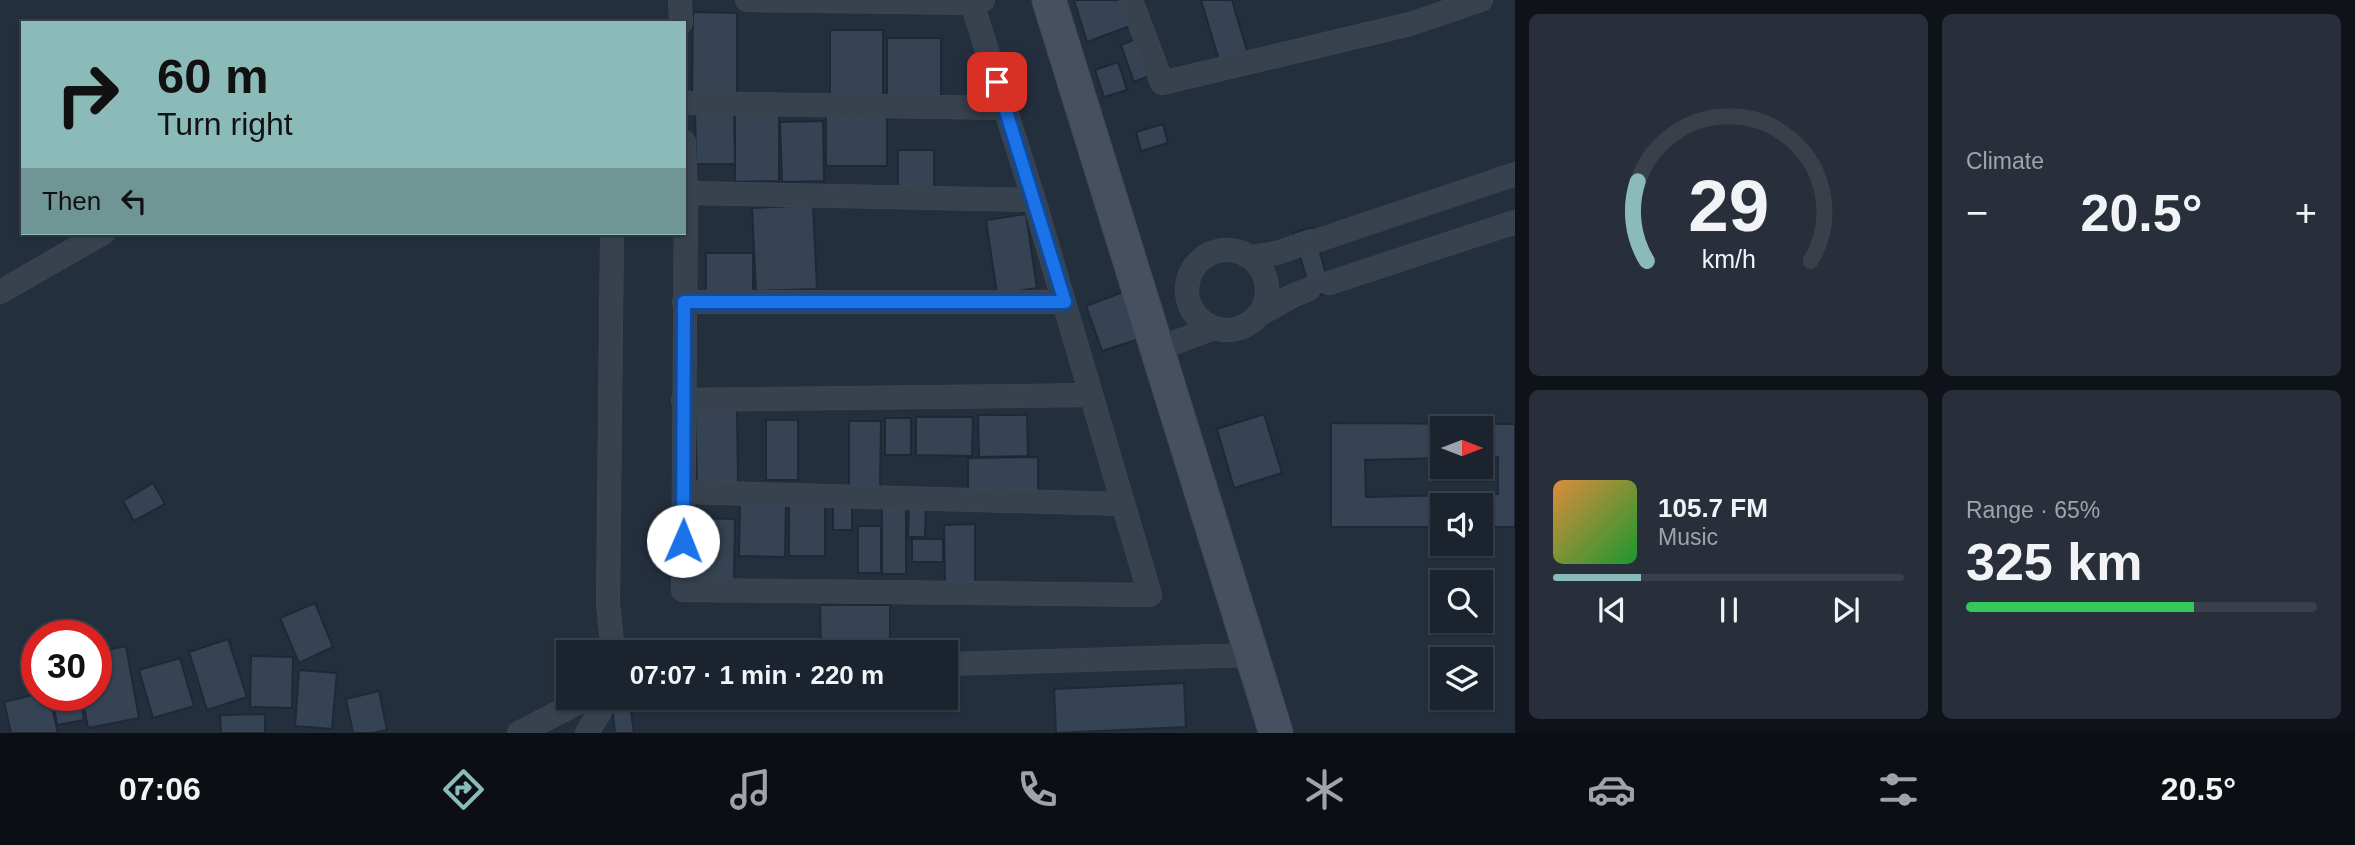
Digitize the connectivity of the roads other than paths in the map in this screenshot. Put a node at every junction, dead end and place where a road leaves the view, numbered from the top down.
1 (680, 0) edge
2 (747, 0) edge
3 (1049, 0) edge
4 (1481, 0) edge
5 (976, 1) edge
6 (1135, 1) edge
7 (681, 21) edge
8 (686, 103) edge
9 (1005, 108) junction
10 (1515, 174) edge
11 (686, 193) edge
12 (1034, 200) junction
13 (1515, 222) edge
14 (100, 235) edge
15 (612, 235) edge
16 (685, 235) edge
17 (1252, 257) junction
18 (0, 292) edge
19 (684, 302) junction
20 (1065, 302) junction
21 (1259, 314) junction
22 (1214, 328) junction
23 (1157, 349) junction
24 (1090, 395) junction
25 (683, 400) junction
26 (684, 492) junction
27 (1123, 504) junction
28 (612, 640) edge
29 (1252, 655) junction
30 (958, 664) edge
31 (564, 710) edge
32 (601, 710) edge
33 (519, 733) edge
34 (587, 733) edge
35 (1276, 733) edge

1 - 7 street
2 - 5 street
3 - 23 street
4 - 6 street
5 - 9 street
8 - 9 street
9 - 12 street
10 - 17 street
11 - 12 street
12 - 20 street
13 - 21 street
14 - 18 street
15 - 28 street
16 - 19 street
17 - 21 street
17 - 22 street
19 - 20 street
19 - 25 street
20 - 24 street
21 - 22 street
22 - 23 street
23 - 29 street
24 - 25 street
24 - 27 street
25 - 26 street
26 - 27 street
26 - 27 street
29 - 30 street
29 - 35 street
31 - 33 street
32 - 34 street

